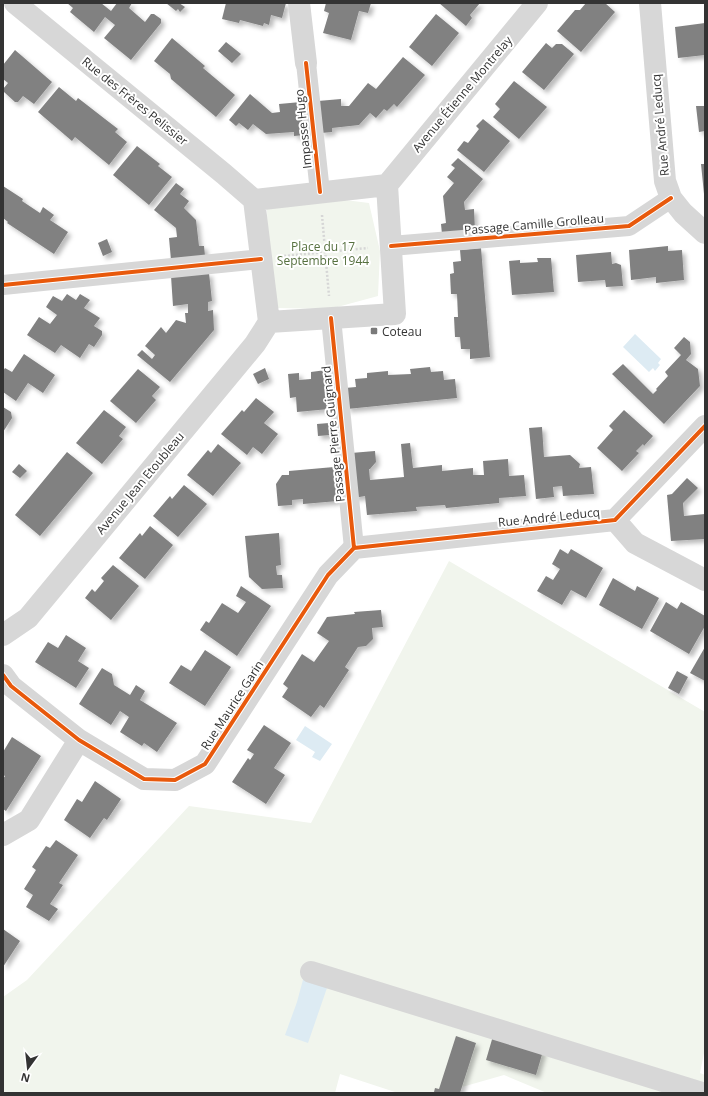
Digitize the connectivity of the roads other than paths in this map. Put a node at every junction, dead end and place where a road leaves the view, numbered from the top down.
1 (15, 3) edge
2 (299, 3) edge
3 (537, 3) edge
4 (650, 3) edge
5 (306, 63) joint
6 (387, 185) junction
7 (320, 192) junction
8 (671, 198) junction
9 (254, 200) junction
10 (705, 233) edge
11 (391, 246) junction
12 (261, 259) junction
13 (3, 285) edge
14 (331, 318) junction
15 (269, 322) junction
16 (705, 426) edge
17 (615, 520) junction
18 (354, 548) junction
19 (705, 580) edge
20 (3, 635) edge
21 (3, 675) edge
22 (79, 740) junction
23 (3, 835) edge
24 (311, 972) dead end
25 (702, 1093) edge

1 - 9 street, Rue des Frères Pelissier
2 - 5 street
3 - 6 street, Avenue Étienne Montrelay
4 - 8 street, Rue André Leducq
5 - 7 street, Impasse Hugo
6 - 7 street
6 - 11 street
7 - 9 street
8 - 10 street, Rue André Leducq
8 - 11 street, Passage Camille Grolleau
9 - 12 street
11 - 14 street
12 - 13 street
12 - 15 street
14 - 15 street
14 - 18 street, Passage Pierre Guignard
15 - 20 street, Avenue Jean Etoubleau
16 - 17 street, Rue André Leducq
17 - 18 street, Rue André Leducq
17 - 19 street
18 - 22 street, Rue Maurice Garin
21 - 22 street, Rue Maurice Garin
22 - 23 street
24 - 25 street

